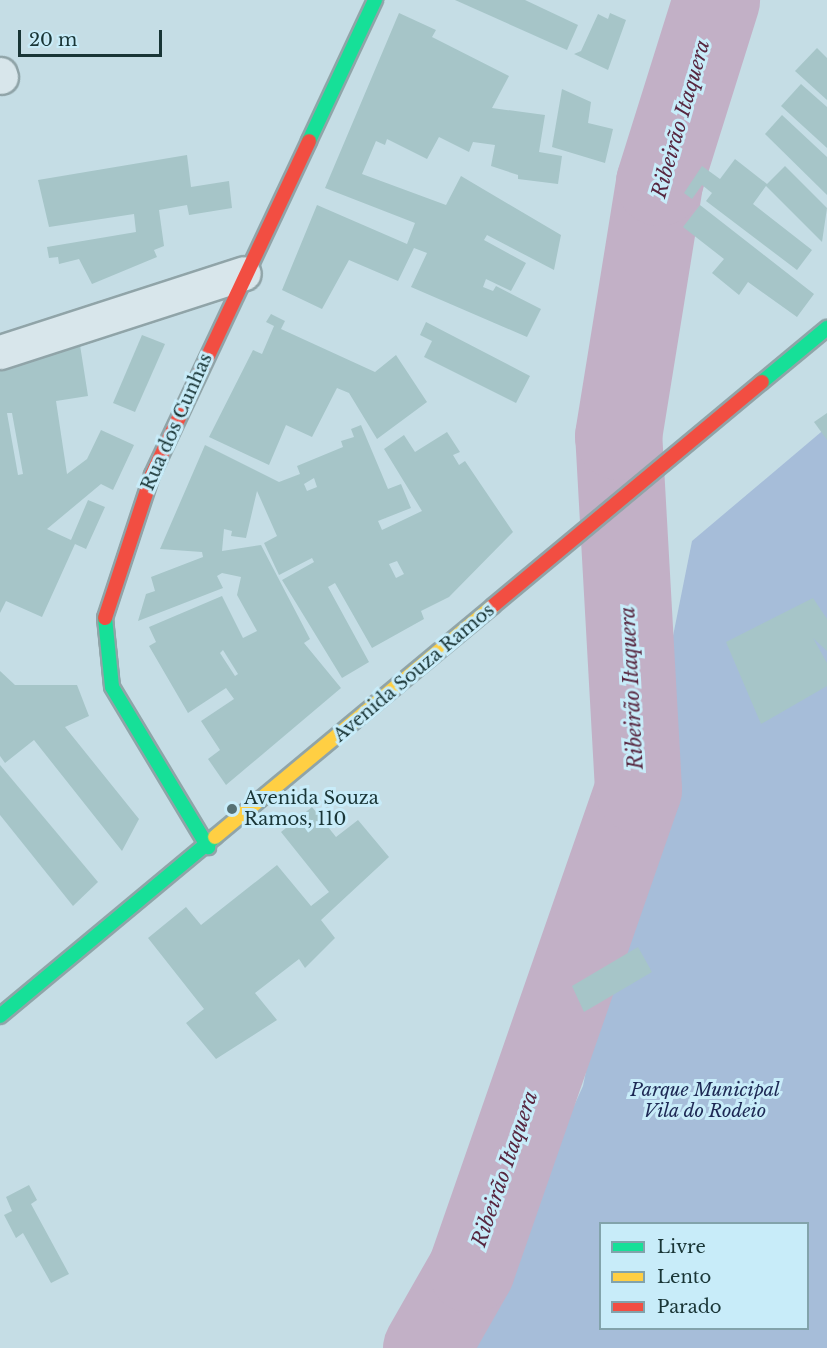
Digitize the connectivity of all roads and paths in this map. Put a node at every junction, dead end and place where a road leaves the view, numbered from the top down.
1 (375, 0) edge
2 (244, 273) junction
3 (827, 328) edge
4 (0, 352) edge
5 (208, 847) junction
6 (0, 1016) edge

1 - 2 street, Rua dos Cunhas
2 - 4 street
2 - 5 street, Rua dos Cunhas
3 - 5 street, Avenida Souza Ramos
5 - 6 street, Avenida Souza Ramos

